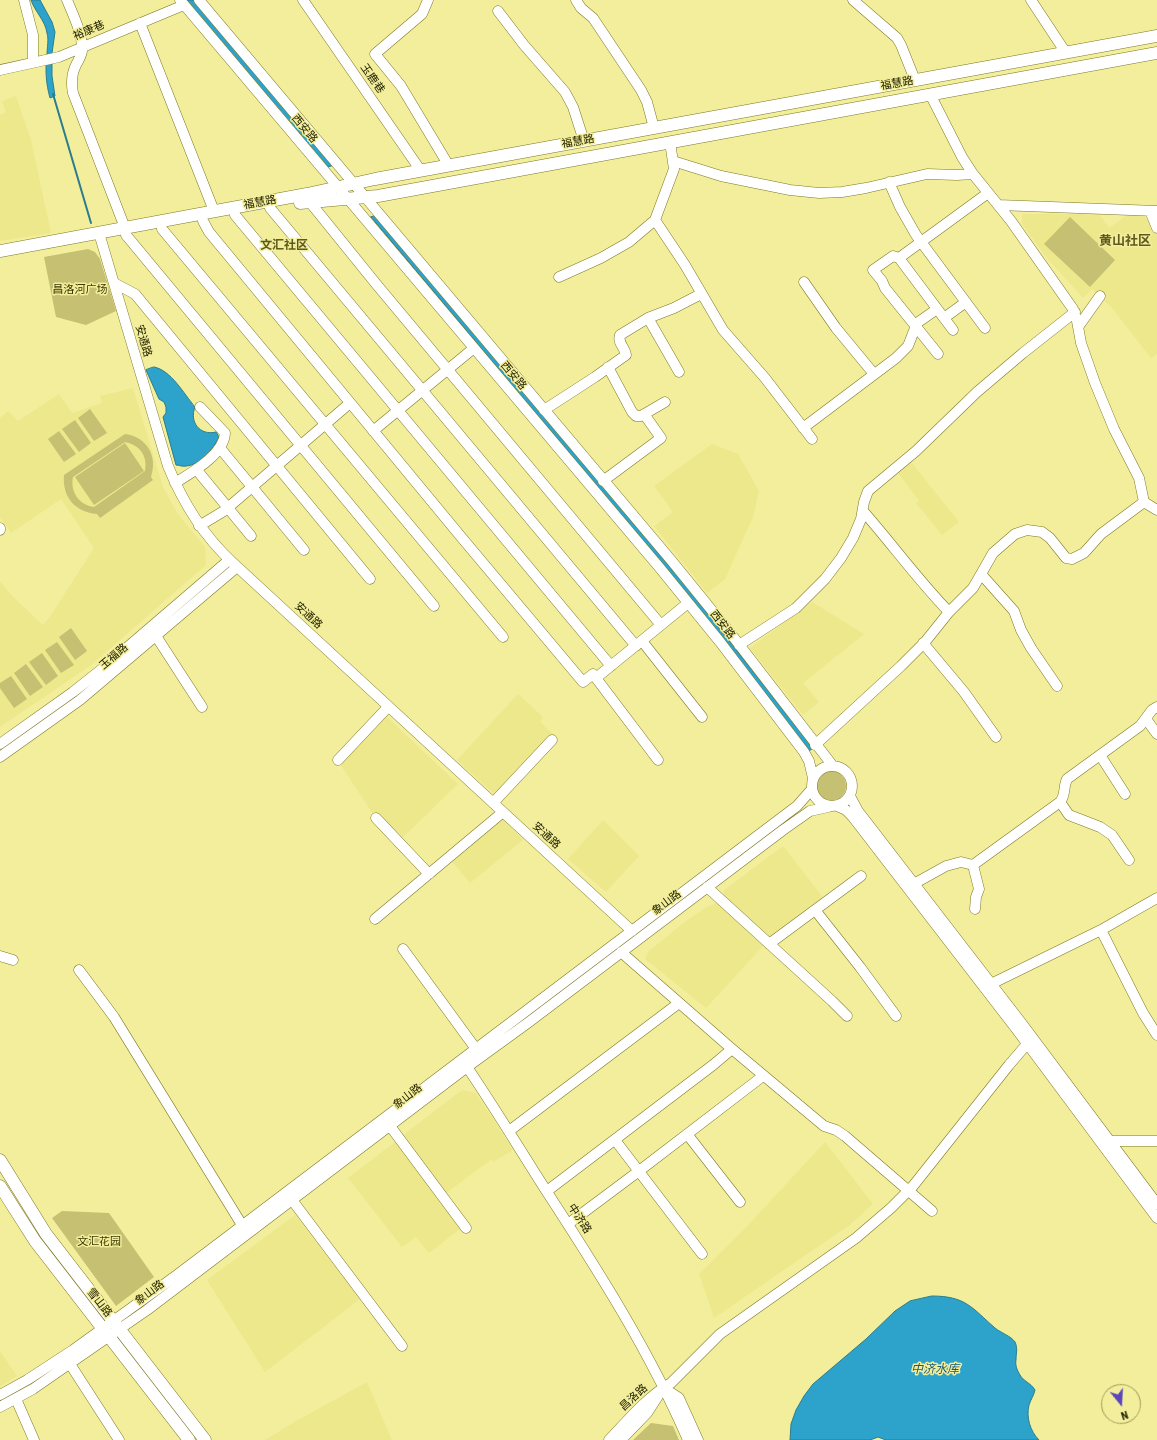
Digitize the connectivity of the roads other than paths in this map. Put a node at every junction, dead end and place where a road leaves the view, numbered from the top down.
1 (24, 0) edge
2 (67, 0) edge
3 (303, 0) edge
4 (428, 0) edge
5 (576, 0) edge
6 (853, 0) edge
7 (1031, 0) edge
8 (182, 2) edge
9 (204, 2) edge
10 (498, 12) dead end
11 (140, 23) junction
12 (1157, 36) edge
13 (82, 47) junction
14 (1066, 52) junction
15 (1157, 53) edge
16 (36, 62) junction
17 (0, 70) edge
18 (915, 80) junction
19 (930, 94) junction
20 (654, 128) junction
21 (584, 141) junction
22 (670, 142) junction
23 (672, 161) junction
24 (449, 166) junction
25 (421, 171) junction
26 (974, 174) junction
27 (889, 182) junction
28 (353, 184) junction
29 (338, 187) junction
30 (988, 193) junction
31 (364, 197) junction
32 (347, 198) junction
33 (309, 201) junction
34 (998, 205) junction
35 (270, 208) junction
36 (214, 211) junction
37 (1154, 211) edge
38 (235, 215) junction
39 (654, 220) junction
40 (203, 221) junction
41 (1157, 228) edge
42 (162, 229) junction
43 (125, 232) junction
44 (100, 236) junction
45 (921, 242) junction
46 (0, 251) edge
47 (899, 258) junction
48 (0, 259) edge
49 (560, 277) dead end
50 (804, 282) dead end
51 (114, 283) junction
52 (701, 294) junction
53 (1100, 296) dead end
54 (966, 302) junction
55 (937, 309) junction
56 (1075, 312) junction
57 (648, 318) junction
58 (944, 318) junction
59 (916, 326) junction
60 (1078, 327) junction
61 (985, 328) dead end
62 (953, 330) dead end
63 (474, 348) junction
64 (938, 354) dead end
65 (608, 367) junction
66 (448, 370) junction
67 (679, 372) dead end
68 (874, 374) junction
69 (423, 390) junction
70 (665, 402) dead end
71 (350, 403) junction
72 (200, 407) dead end
73 (398, 410) junction
74 (544, 410) junction
75 (644, 414) junction
76 (325, 424) junction
77 (803, 428) junction
78 (373, 431) junction
79 (812, 439) dead end
80 (301, 446) junction
81 (220, 448) junction
82 (276, 466) junction
83 (196, 469) junction
84 (603, 481) junction
85 (175, 483) junction
86 (252, 487) junction
87 (1144, 502) junction
88 (228, 508) junction
89 (863, 510) junction
90 (1157, 510) edge
91 (200, 526) junction
92 (251, 536) dead end
93 (304, 550) dead end
94 (229, 560) junction
95 (237, 567) junction
96 (981, 574) junction
97 (370, 579) dead end
98 (688, 603) junction
99 (434, 606) dead end
100 (949, 612) junction
101 (661, 625) junction
102 (156, 636) junction
103 (504, 637) dead end
104 (639, 643) junction
105 (924, 643) junction
106 (739, 645) junction
107 (611, 666) junction
108 (596, 678) junction
109 (1057, 686) dead end
110 (202, 707) dead end
111 (388, 707) junction
112 (1157, 707) edge
113 (702, 717) dead end
114 (1146, 718) junction
115 (1157, 734) edge
116 (996, 737) dead end
117 (552, 740) dead end
118 (0, 744) edge
119 (815, 745) junction
120 (1100, 755) junction
121 (0, 757) edge
122 (338, 760) dead end
123 (658, 760) dead end
124 (833, 766) junction
125 (813, 778) junction
126 (812, 789) junction
127 (1125, 794) dead end
128 (850, 796) junction
129 (1060, 802) junction
130 (493, 803) junction
131 (833, 806) junction
132 (503, 812) junction
133 (376, 818) dead end
134 (1128, 860) dead end
135 (973, 865) junction
136 (429, 874) junction
137 (861, 876) dead end
138 (911, 885) junction
139 (707, 888) junction
140 (1157, 898) edge
141 (975, 909) dead end
142 (815, 910) junction
143 (375, 920) dead end
144 (1101, 930) junction
145 (632, 931) junction
146 (769, 944) junction
147 (403, 949) dead end
148 (621, 952) junction
149 (0, 956) edge
150 (13, 960) dead end
151 (80, 970) dead end
152 (991, 984) junction
153 (679, 1003) junction
154 (847, 1016) dead end
155 (896, 1016) dead end
156 (1157, 1035) edge
157 (1027, 1044) junction
158 (476, 1049) junction
159 (732, 1049) junction
160 (467, 1067) junction
161 (763, 1076) junction
162 (390, 1126) junction
163 (508, 1131) junction
164 (687, 1134) junction
165 (1104, 1138) junction
166 (615, 1140) junction
167 (1157, 1141) edge
168 (0, 1160) edge
169 (639, 1171) junction
170 (0, 1186) edge
171 (547, 1191) junction
172 (909, 1191) junction
173 (292, 1200) junction
174 (740, 1202) dead end
175 (1157, 1204) edge
176 (932, 1211) dead end
177 (1157, 1218) edge
178 (568, 1224) junction
179 (242, 1225) junction
180 (466, 1228) dead end
181 (702, 1254) dead end
182 (117, 1326) junction
183 (106, 1333) junction
184 (402, 1346) dead end
185 (70, 1364) junction
186 (663, 1388) junction
187 (0, 1395) edge
188 (16, 1398) junction
189 (0, 1407) edge
190 (34, 1440) edge
191 (119, 1440) edge
192 (189, 1440) edge
193 (205, 1440) edge
194 (609, 1440) edge
195 (621, 1440) edge
196 (688, 1440) edge
197 (698, 1440) edge

1 - 16 street
2 - 13 street
3 - 25 street, 玉鹿巷
4 - 24 street
5 - 20 street
6 - 18 street
7 - 14 street
8 - 11 street, 裕康巷
8 - 29 street, 西安路
9 - 28 street, 西安路
10 - 21 street
11 - 13 street, 裕康巷
11 - 36 street
12 - 14 main road, 福慧路
13 - 16 street, 裕康巷
13 - 43 street
14 - 18 main road, 福慧路
15 - 19 main road, 福慧路
16 - 17 street, 裕康巷
18 - 20 main road, 福慧路
19 - 22 main road, 福慧路
19 - 26 street
20 - 21 main road, 福慧路
21 - 24 main road, 福慧路
22 - 23 street
22 - 31 main road, 福慧路
23 - 27 street
23 - 39 street
24 - 25 main road, 福慧路
25 - 28 main road, 福慧路
26 - 27 street
26 - 30 street
27 - 45 street
28 - 29 main road, 福慧路
28 - 31 street, 西安路
29 - 32 street, 西安路
29 - 36 main road, 福慧路
30 - 34 street
30 - 45 street
31 - 32 main road, 福慧路
31 - 74 street, 西安路
32 - 33 main road, 福慧路
32 - 63 street, 西安路
33 - 35 main road, 福慧路
33 - 66 street
34 - 37 street
34 - 56 street
35 - 38 main road, 福慧路
35 - 69 street
36 - 43 main road, 福慧路
37 - 41 street
38 - 40 main road, 福慧路
38 - 73 street
39 - 49 street
39 - 52 street
40 - 42 main road, 福慧路
40 - 71 street
42 - 43 main road, 福慧路
42 - 76 street
43 - 44 main road, 福慧路
43 - 80 street
44 - 46 main road, 福慧路
44 - 48 main road, 福慧路
44 - 51 street, 安通路
45 - 47 street
45 - 54 street
47 - 55 street
47 - 59 street
50 - 68 street
51 - 82 street
51 - 85 street, 安通路
52 - 57 street
52 - 77 street
53 - 60 street
54 - 58 street
54 - 61 street
55 - 58 street
55 - 59 street
56 - 60 street
56 - 89 street
57 - 65 street
57 - 67 street
58 - 62 street
59 - 64 street
59 - 68 street
60 - 87 street
63 - 66 street
63 - 98 street, 西安路
65 - 74 street
65 - 75 street
66 - 69 street
66 - 101 street
68 - 77 street
69 - 73 street
69 - 104 street
70 - 75 street
71 - 76 street
71 - 78 street
72 - 81 street
73 - 78 street
73 - 107 street
74 - 84 street, 西安路
75 - 84 street
76 - 80 street
76 - 103 street
77 - 79 street
78 - 108 street
80 - 82 street
80 - 99 street
81 - 83 street
81 - 86 street
82 - 86 street
82 - 97 street
83 - 85 street
83 - 88 street
84 - 106 street, 西安路
85 - 91 street, 安通路
86 - 88 street
86 - 93 street
87 - 90 street
87 - 96 street
88 - 91 street
88 - 92 street
89 - 100 street
89 - 106 street
91 - 94 street, 安通路
94 - 95 street, 安通路
94 - 118 street, 玉福路
95 - 102 street, 玉福路
95 - 111 street, 安通路
96 - 100 street
96 - 109 street
98 - 101 street
98 - 125 street, 西安路
100 - 105 street
101 - 104 street
102 - 110 street
102 - 121 street, 玉福路
104 - 107 street
104 - 113 street
105 - 116 street
105 - 119 street
106 - 119 street, 西安路
107 - 108 street
108 - 123 street
111 - 122 street
111 - 130 street, 安通路
112 - 114 street
114 - 115 street
114 - 120 street
117 - 130 street
119 - 124 street, 西安路
120 - 127 street
120 - 129 street
124 - 125 street
124 - 128 street
125 - 126 street
126 - 131 street
126 - 145 street, 象山路
128 - 131 street
128 - 138 street
129 - 134 street
129 - 135 street
130 - 132 street, 安通路
131 - 138 street
131 - 139 street, 象山路
132 - 136 street
132 - 145 street, 安通路
133 - 136 street
135 - 138 street
135 - 141 street
136 - 143 street
137 - 142 street
138 - 152 street
138 - 157 street
139 - 146 street
139 - 148 street, 象山路
140 - 144 street
142 - 146 street
142 - 155 street
144 - 152 street
144 - 156 street
145 - 158 street, 象山路
146 - 154 street
147 - 158 street
148 - 153 street
148 - 160 street, 象山路
149 - 150 street
151 - 179 street
152 - 165 street
153 - 159 street
153 - 163 street
157 - 165 street
157 - 172 street
158 - 179 street, 象山路
159 - 161 street
159 - 166 street
160 - 162 street, 象山路
160 - 163 street, 中济路
161 - 164 street
161 - 172 street
162 - 173 street, 象山路
162 - 180 street
163 - 171 street, 中济路
164 - 169 street
164 - 174 street
165 - 167 street
165 - 175 street
165 - 177 street
166 - 169 street
166 - 171 street
168 - 182 main road, 雪山路
169 - 178 street
169 - 181 street
170 - 183 main road, 雪山路
171 - 178 street, 中济路
172 - 176 street
172 - 186 street
173 - 182 street, 象山路
173 - 184 street
178 - 186 street, 中济路
179 - 182 street, 象山路
182 - 183 street, 象山路
182 - 193 main road, 雪山路
183 - 185 street, 象山路
183 - 187 street, 象山路
183 - 192 main road, 雪山路
185 - 188 street, 象山路
185 - 191 street
186 - 194 street, 昌洛路
186 - 195 street, 昌洛路
186 - 196 street, 中济路
186 - 197 street
188 - 189 street, 象山路
188 - 190 street

